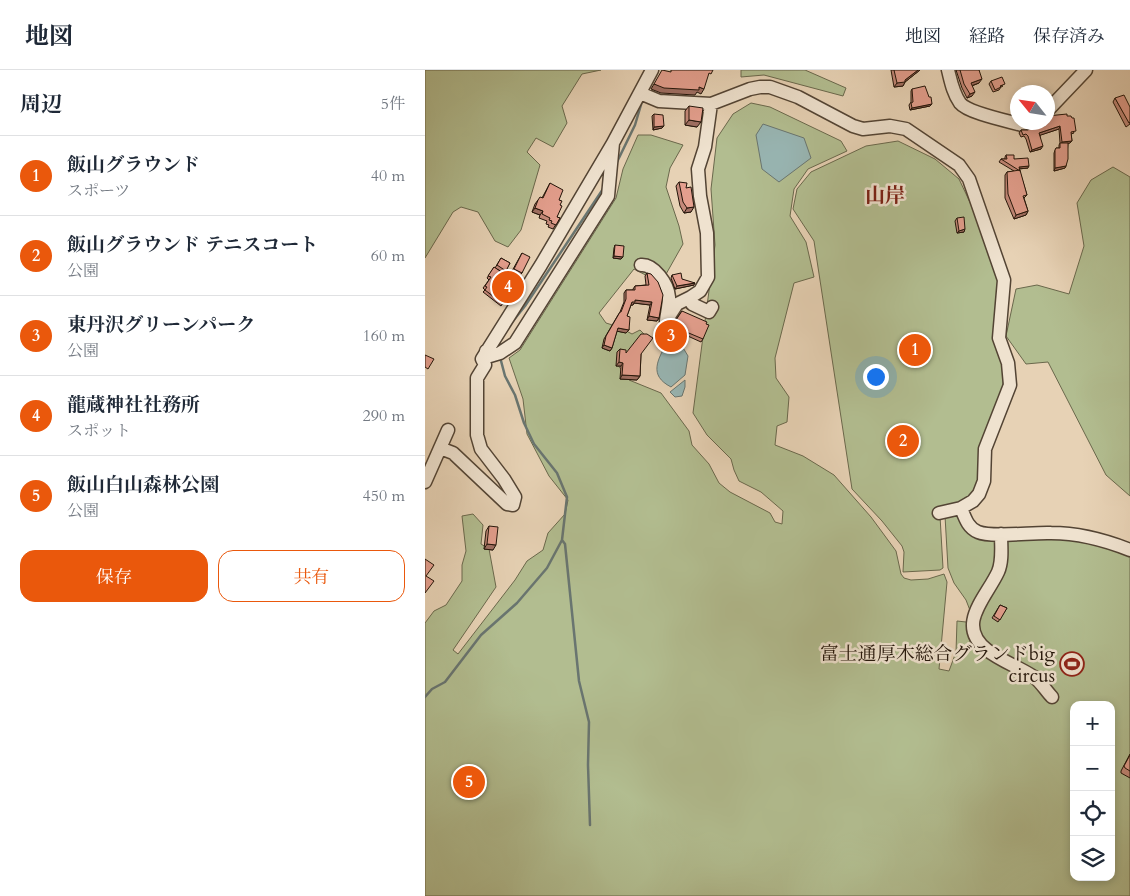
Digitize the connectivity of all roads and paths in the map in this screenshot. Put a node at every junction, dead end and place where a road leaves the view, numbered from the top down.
1 (652, 70) edge
2 (949, 70) edge
3 (1086, 70) edge
4 (639, 93) junction
5 (1055, 103) edge
6 (711, 104) junction
7 (1010, 121) edge
8 (613, 143) junction
9 (641, 265) dead end
10 (691, 297) junction
11 (712, 307) dead end
12 (486, 352) junction
13 (448, 430) dead end
14 (440, 448) junction
15 (425, 482) edge
16 (961, 508) junction
17 (939, 513) dead end
18 (1001, 534) junction
19 (1130, 550) edge
20 (1052, 698) dead end

1 - 4 street
2 - 7 street
3 - 5 street
4 - 6 street
4 - 8 street
6 - 10 street
6 - 16 street
8 - 12 street
8 - 12 street
9 - 10 street
10 - 11 street
12 - 14 street
13 - 14 street
14 - 15 street
16 - 17 street
16 - 18 street
18 - 19 street
18 - 20 street

